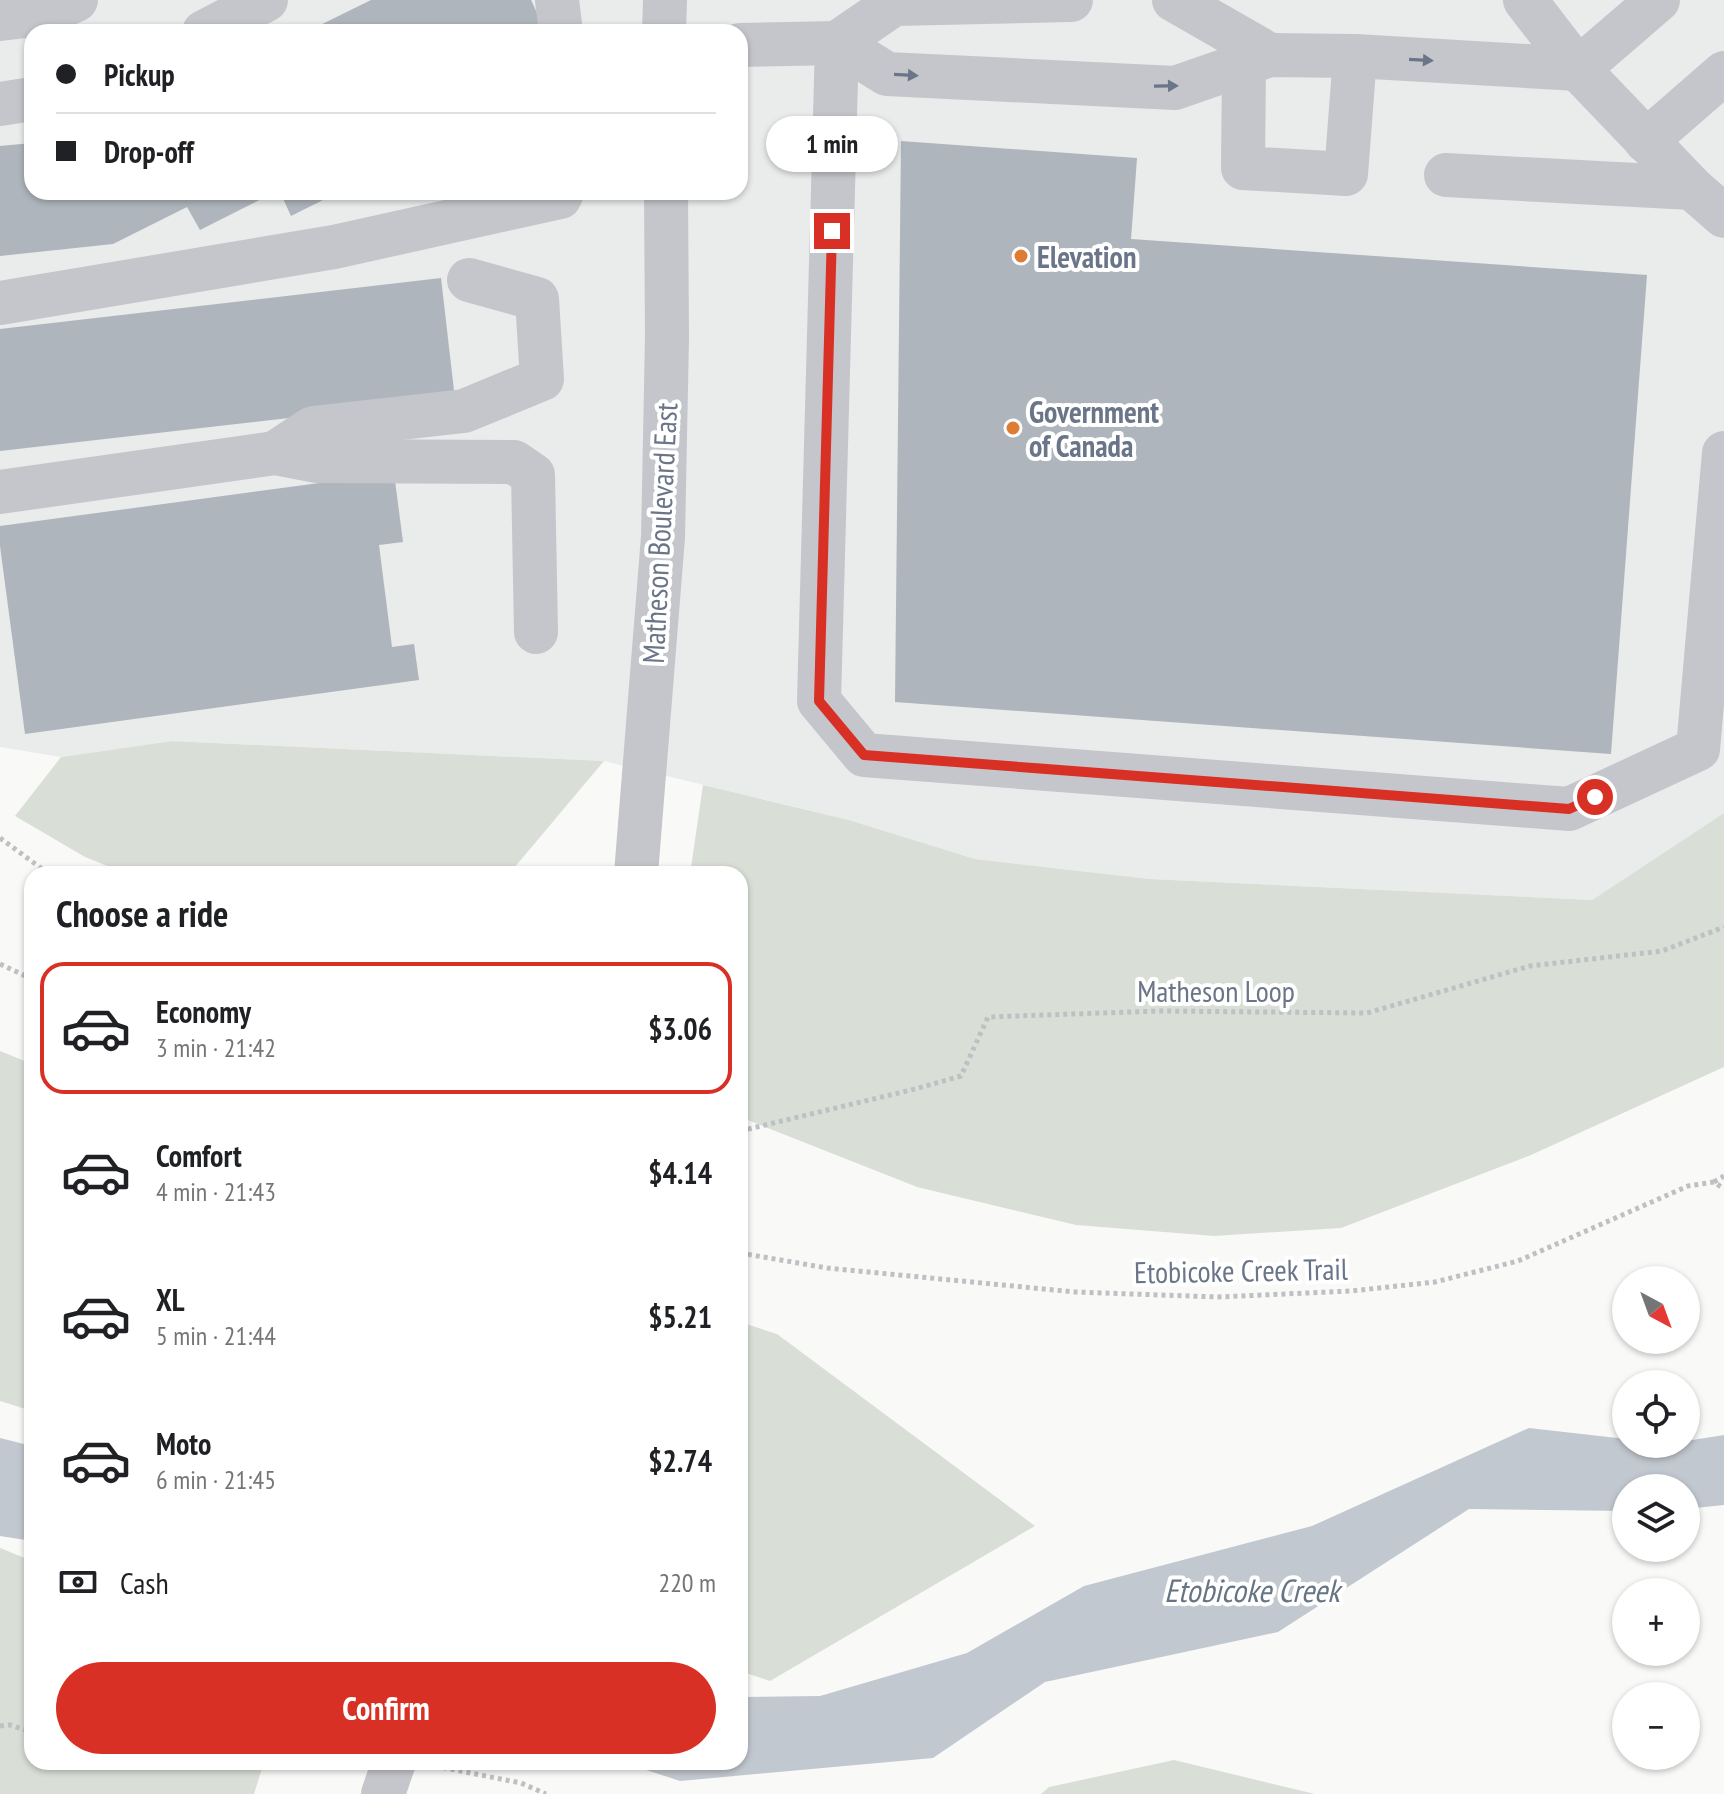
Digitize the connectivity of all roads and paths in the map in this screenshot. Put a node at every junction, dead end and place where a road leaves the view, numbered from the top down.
1 (76, 0) edge
2 (266, 0) edge
3 (557, 0) edge
4 (665, 0) edge
5 (1071, 0) edge
6 (1174, 0) edge
7 (1525, 0) edge
8 (1658, 0) edge
9 (0, 19) edge
10 (220, 24) edge
11 (560, 24) edge
12 (664, 24) edge
13 (837, 43) junction
14 (748, 45) edge
15 (1355, 56) junction
16 (1257, 60) junction
17 (1578, 69) junction
18 (1724, 73) edge
19 (24, 100) edge
20 (0, 104) edge
21 (1646, 141) junction
22 (1446, 175) dead end
23 (546, 200) edge
24 (666, 200) edge
25 (1715, 206) edge
26 (469, 280) dead end
27 (0, 303) edge
28 (275, 453) junction
29 (1724, 453) edge
30 (0, 492) edge
31 (536, 632) dead end
32 (0, 838) edge
33 (38, 866) edge
34 (637, 866) edge
35 (1724, 927) edge
36 (0, 964) edge
37 (24, 975) edge
38 (748, 1129) edge
39 (1724, 1176) edge
40 (1714, 1182) junction
41 (1724, 1189) edge
42 (748, 1254) edge
43 (0, 1726) edge
44 (24, 1729) edge
45 (405, 1770) edge
46 (446, 1770) edge
47 (383, 1794) edge
48 (546, 1794) edge

1 - 9 street
2 - 10 street
3 - 11 street
4 - 12 street
5 - 13 street
6 - 16 street
7 - 17 street
8 - 17 street
13 - 14 street
13 -> 16 street
13 - 29 street
15 - 16 street
15 - 16 street
15 -> 17 street
17 - 21 street
18 - 21 street
19 - 20 street
21 - 25 street
22 - 25 street
23 - 27 street
24 - 34 street, Matheson Boulevard East
26 - 28 street
28 - 30 street
28 - 31 street
32 - 33 path
35 - 38 path, Matheson Loop
36 - 37 path
39 - 40 path
40 - 41 path
40 - 42 path, Etobicoke Creek Trail
43 - 44 path
45 - 47 street
46 - 48 path

